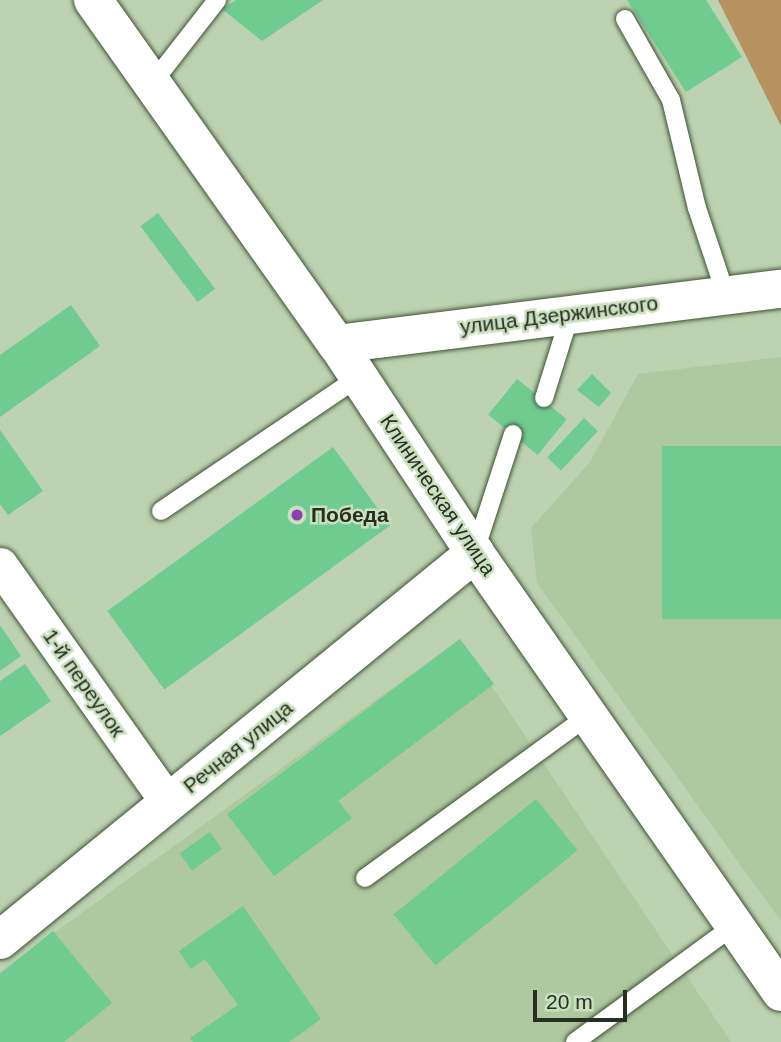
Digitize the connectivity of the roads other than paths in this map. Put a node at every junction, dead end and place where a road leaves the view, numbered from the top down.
1 (93, 0) edge
2 (217, 0) edge
3 (625, 19) dead end
4 (154, 81) junction
5 (781, 289) edge
6 (726, 295) junction
7 (571, 312) junction
8 (337, 344) junction
9 (359, 377) junction
10 (544, 398) dead end
11 (513, 434) dead end
12 (161, 511) dead end
13 (475, 553) junction
14 (0, 565) edge
15 (589, 715) junction
16 (169, 802) junction
17 (365, 878) dead end
18 (735, 925) junction
19 (0, 940) edge
20 (781, 992) edge
21 (575, 1042) edge

1 - 4 main road, Клиническая улица
2 - 4 lane
3 - 6 lane
4 - 8 main road, Клиническая улица
5 - 6 main road, улица Дзержинского
6 - 7 main road, улица Дзержинского
7 - 8 main road, улица Дзержинского
7 - 10 lane
8 - 9 main road, Клиническая улица
9 - 12 lane
9 - 13 main road, Клиническая улица
11 - 13 lane
13 - 15 main road, Клиническая улица
13 - 16 main road, Речная улица
14 - 16 street, 1-й переулок
15 - 17 lane
15 - 18 main road, Клиническая улица
16 - 19 main road, Речная улица
18 - 20 main road, Клиническая улица
18 - 21 lane

